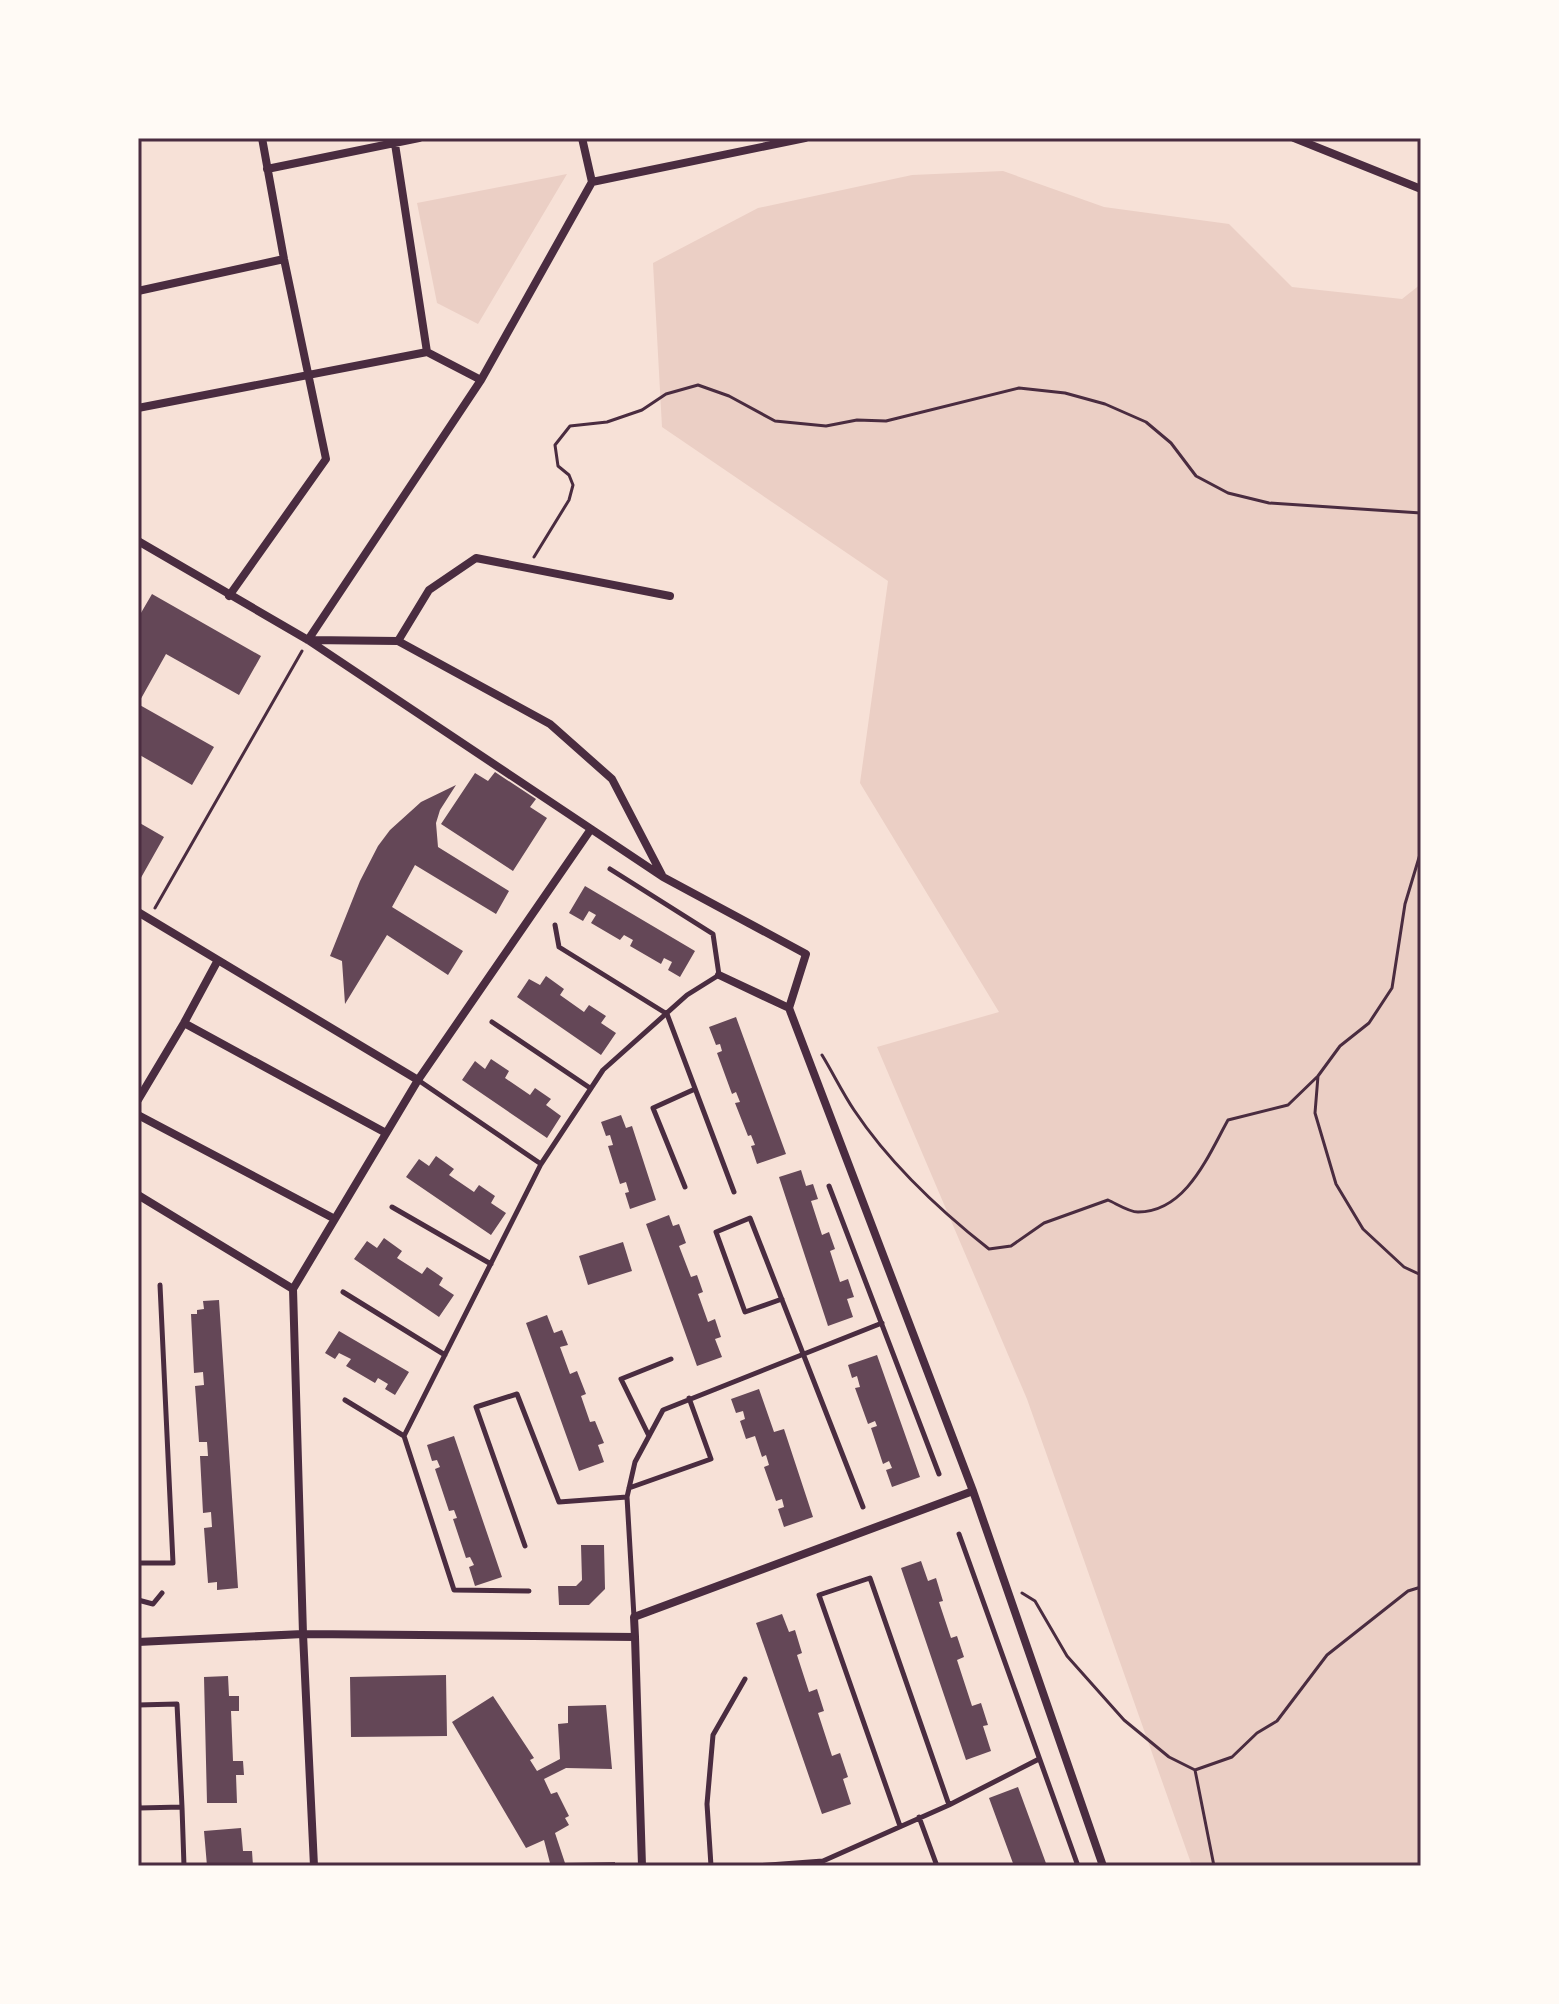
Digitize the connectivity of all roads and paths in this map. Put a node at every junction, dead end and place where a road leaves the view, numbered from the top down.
1 (262, 138) edge
2 (419, 138) edge
3 (582, 138) edge
4 (805, 138) edge
5 (1294, 138) edge
6 (1305, 140) edge
7 (395, 144) junction
8 (267, 169) junction
9 (592, 182) junction
10 (1421, 189) edge
11 (284, 259) junction
12 (138, 291) edge
13 (427, 352) junction
14 (310, 377) junction
15 (481, 380) junction
16 (138, 408) edge
17 (1421, 513) edge
18 (138, 541) edge
19 (528, 568) junction
20 (229, 596) junction
21 (670, 596) dead end
22 (308, 640) junction
23 (398, 641) junction
24 (591, 829) junction
25 (1421, 851) edge
26 (610, 869) dead end
27 (663, 877) junction
28 (138, 912) edge
29 (150, 919) junction
30 (555, 925) dead end
31 (218, 960) junction
32 (719, 975) junction
33 (789, 1008) junction
34 (667, 1014) junction
35 (492, 1022) dead end
36 (184, 1023) junction
37 (801, 1038) junction
38 (1318, 1076) junction
39 (418, 1080) junction
40 (591, 1089) junction
41 (695, 1089) junction
42 (138, 1100) edge
43 (138, 1115) edge
44 (386, 1133) junction
45 (541, 1164) junction
46 (829, 1186) dead end
47 (685, 1187) dead end
48 (734, 1192) dead end
49 (138, 1195) edge
50 (392, 1207) dead end
51 (333, 1218) junction
52 (491, 1264) junction
53 (1421, 1275) edge
54 (160, 1285) dead end
55 (293, 1289) junction
56 (343, 1292) dead end
57 (782, 1299) junction
58 (882, 1323) junction
59 (803, 1354) junction
60 (445, 1355) junction
61 (671, 1359) dead end
62 (689, 1398) junction
63 (345, 1400) dead end
64 (404, 1436) junction
65 (649, 1436) junction
66 (939, 1474) dead end
67 (629, 1488) junction
68 (973, 1491) junction
69 (627, 1497) junction
70 (863, 1507) dead end
71 (959, 1534) dead end
72 (525, 1546) dead end
73 (138, 1563) edge
74 (1005, 1583) junction
75 (1421, 1587) edge
76 (529, 1591) dead end
77 (162, 1593) dead end
78 (138, 1600) edge
79 (634, 1617) junction
80 (303, 1634) junction
81 (635, 1637) junction
82 (138, 1642) edge
83 (745, 1679) dead end
84 (138, 1705) edge
85 (1039, 1759) junction
86 (1195, 1770) junction
87 (138, 1796) edge
88 (949, 1805) junction
89 (182, 1807) junction
90 (919, 1817) junction
91 (900, 1826) junction
92 (824, 1863) edge
93 (184, 1866) edge
94 (314, 1866) edge
95 (642, 1866) edge
96 (711, 1866) edge
97 (757, 1866) edge
98 (937, 1866) edge
99 (1078, 1866) edge
100 (1103, 1866) edge
101 (1214, 1866) edge

1 - 8 street
2 - 7 street
3 - 9 street
4 - 9 street
5 - 6 street
6 - 10 street
7 - 8 street
7 - 13 street
8 - 11 street
9 - 15 street
11 - 12 street
11 - 14 street
13 - 14 street
13 - 15 street
14 - 16 street
14 - 20 street
15 - 22 street
17 - 19 path
18 - 20 street
19 - 21 street
19 - 23 street
20 - 22 street
22 - 23 street
22 - 24 street
22 - 29 path
23 - 27 street
24 - 27 street
24 - 39 street
25 - 38 path
26 - 32 lane
27 - 33 street
28 - 29 street
29 - 31 street
30 - 34 lane
31 - 36 street
31 - 39 street
32 - 33 street
32 - 34 lane
33 - 37 street
34 - 40 lane
34 - 41 lane
35 - 40 lane
36 - 42 street
36 - 44 street
37 - 38 path
37 - 68 street
38 - 53 path
39 - 44 street
39 - 45 lane
40 - 45 lane
41 - 47 lane
41 - 48 lane
43 - 51 street
44 - 51 street
45 - 52 lane
46 - 58 lane
49 - 55 street
50 - 52 lane
51 - 55 street
52 - 60 lane
54 - 73 lane
55 - 80 street
56 - 60 lane
57 - 57 lane
57 - 59 lane
58 - 59 lane
58 - 66 lane
59 - 62 lane
59 - 70 lane
60 - 64 lane
61 - 65 lane
62 - 65 lane
62 - 67 lane
63 - 64 lane
64 - 76 lane
65 - 67 lane
67 - 69 lane
68 - 74 street
68 - 79 street
69 - 72 lane
69 - 79 lane
71 - 85 lane
74 - 86 path
74 - 100 street
75 - 86 path
77 - 78 lane
79 - 81 street
80 - 81 street
80 - 82 street
80 - 94 street
81 - 95 street
83 - 96 lane
84 - 89 lane
85 - 88 lane
85 - 99 lane
86 - 101 path
87 - 89 lane
88 - 90 lane
88 - 91 lane
89 - 93 lane
90 - 91 lane
90 - 98 lane
91 - 92 lane
92 - 97 lane

